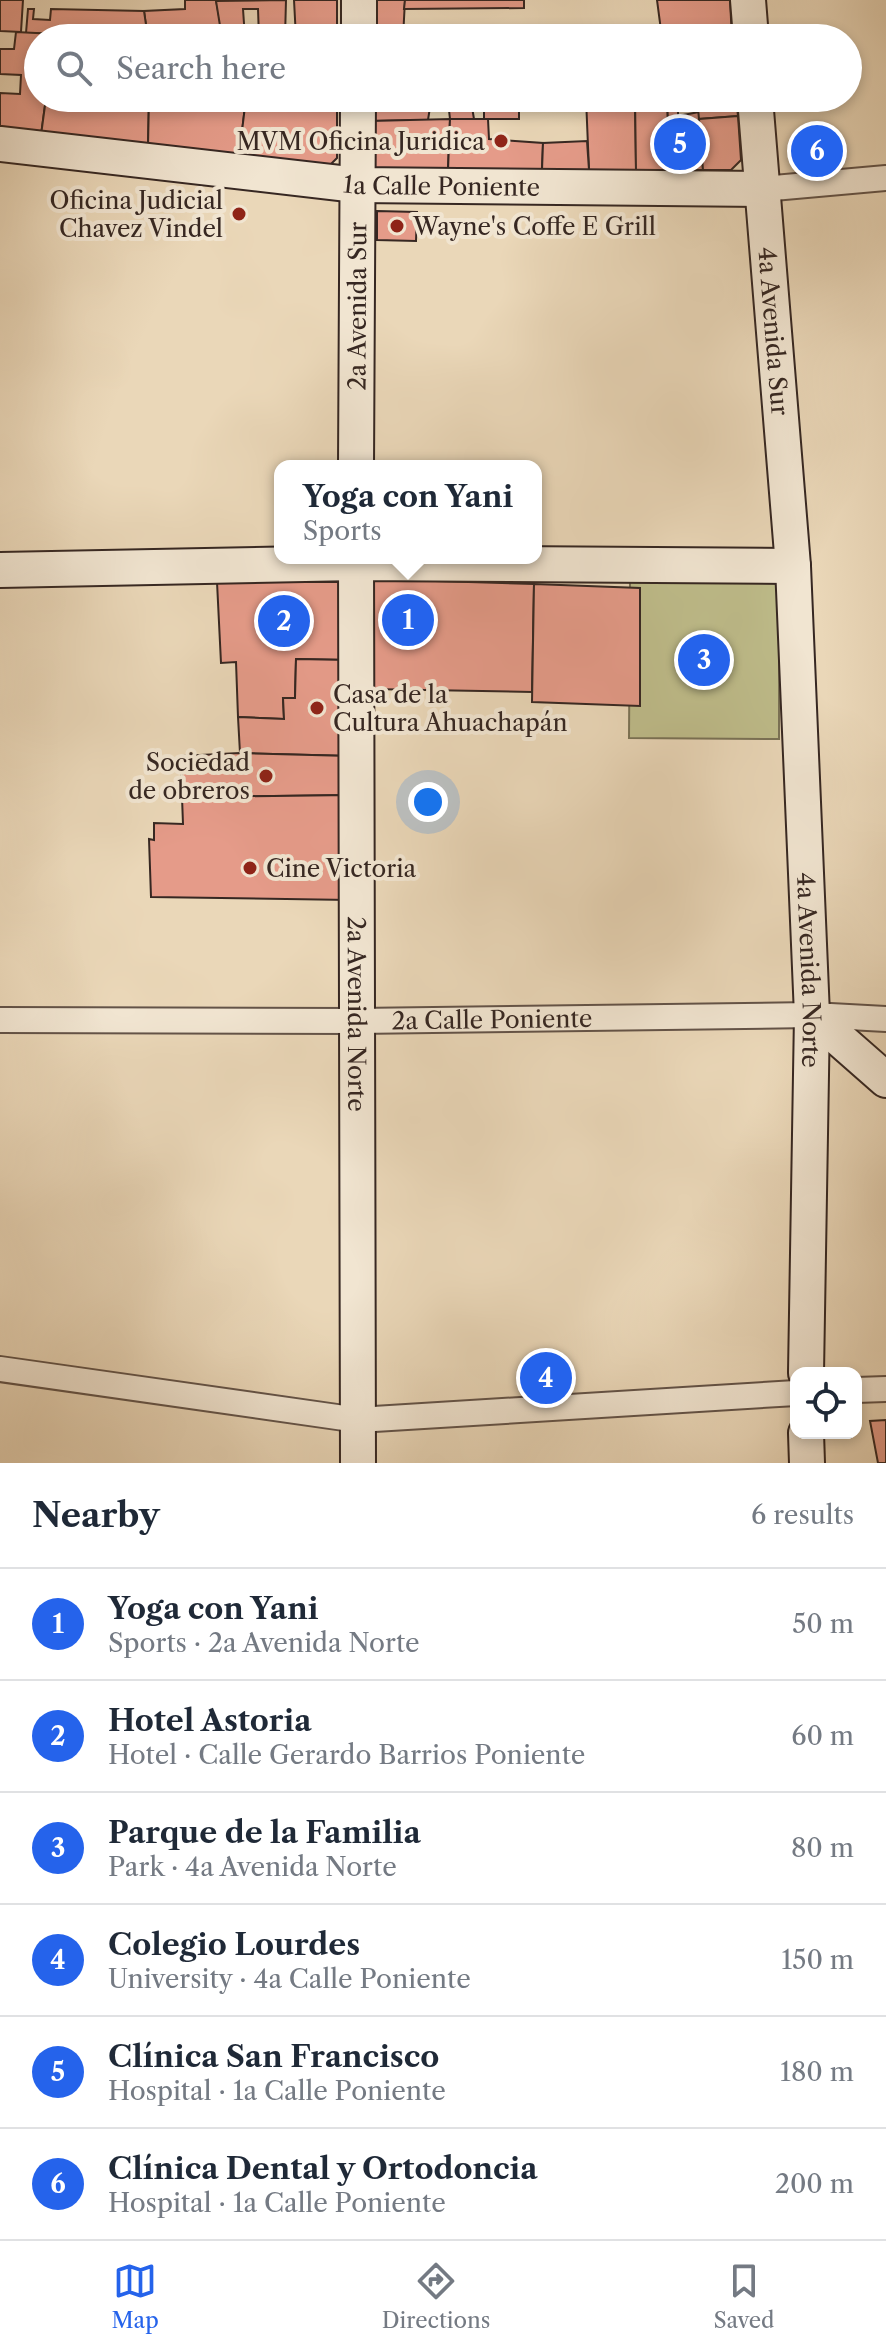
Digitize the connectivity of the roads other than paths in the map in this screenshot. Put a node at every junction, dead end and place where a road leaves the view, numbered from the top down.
1 (359, 0) edge
2 (748, 0) edge
3 (359, 24) edge
4 (750, 24) edge
5 (358, 112) edge
6 (756, 112) edge
7 (0, 144) edge
8 (886, 178) edge
9 (357, 185) junction
10 (762, 189) junction
11 (356, 460) edge
12 (274, 563) edge
13 (542, 563) edge
14 (356, 564) edge
15 (793, 566) junction
16 (0, 570) edge
17 (812, 1015) junction
18 (886, 1019) edge
19 (0, 1020) edge
20 (357, 1021) junction
21 (886, 1080) edge
22 (806, 1367) edge
23 (0, 1369) edge
24 (886, 1389) edge
25 (862, 1390) edge
26 (790, 1393) edge
27 (358, 1420) junction
28 (806, 1439) edge
29 (358, 1463) edge
30 (807, 1463) edge

1 - 3 main road
2 - 4 main road
5 - 9 main road, 2a Avenida Sur
6 - 10 main road, 4a Avenida Sur
7 - 9 main road, 1a Calle Poniente
8 - 10 street, 1a Calle Poniente
9 - 10 main road, 1a Calle Poniente
9 - 11 main road, 2a Avenida Sur
10 - 15 main road, 4a Avenida Sur
12 - 16 main road
13 - 15 main road
14 - 20 main road, 2a Avenida Norte
15 - 17 main road, 4a Avenida Norte
17 - 18 street, 2a Calle Poniente
17 - 20 street, 2a Calle Poniente
17 - 21 main road
17 - 22 main road, 4a Avenida Norte
19 - 20 street, 2a Calle Poniente
20 - 27 main road, 2a Avenida Norte
23 - 27 street
24 - 25 street
26 - 27 street
27 - 29 main road, 2a Avenida Norte
28 - 30 main road

